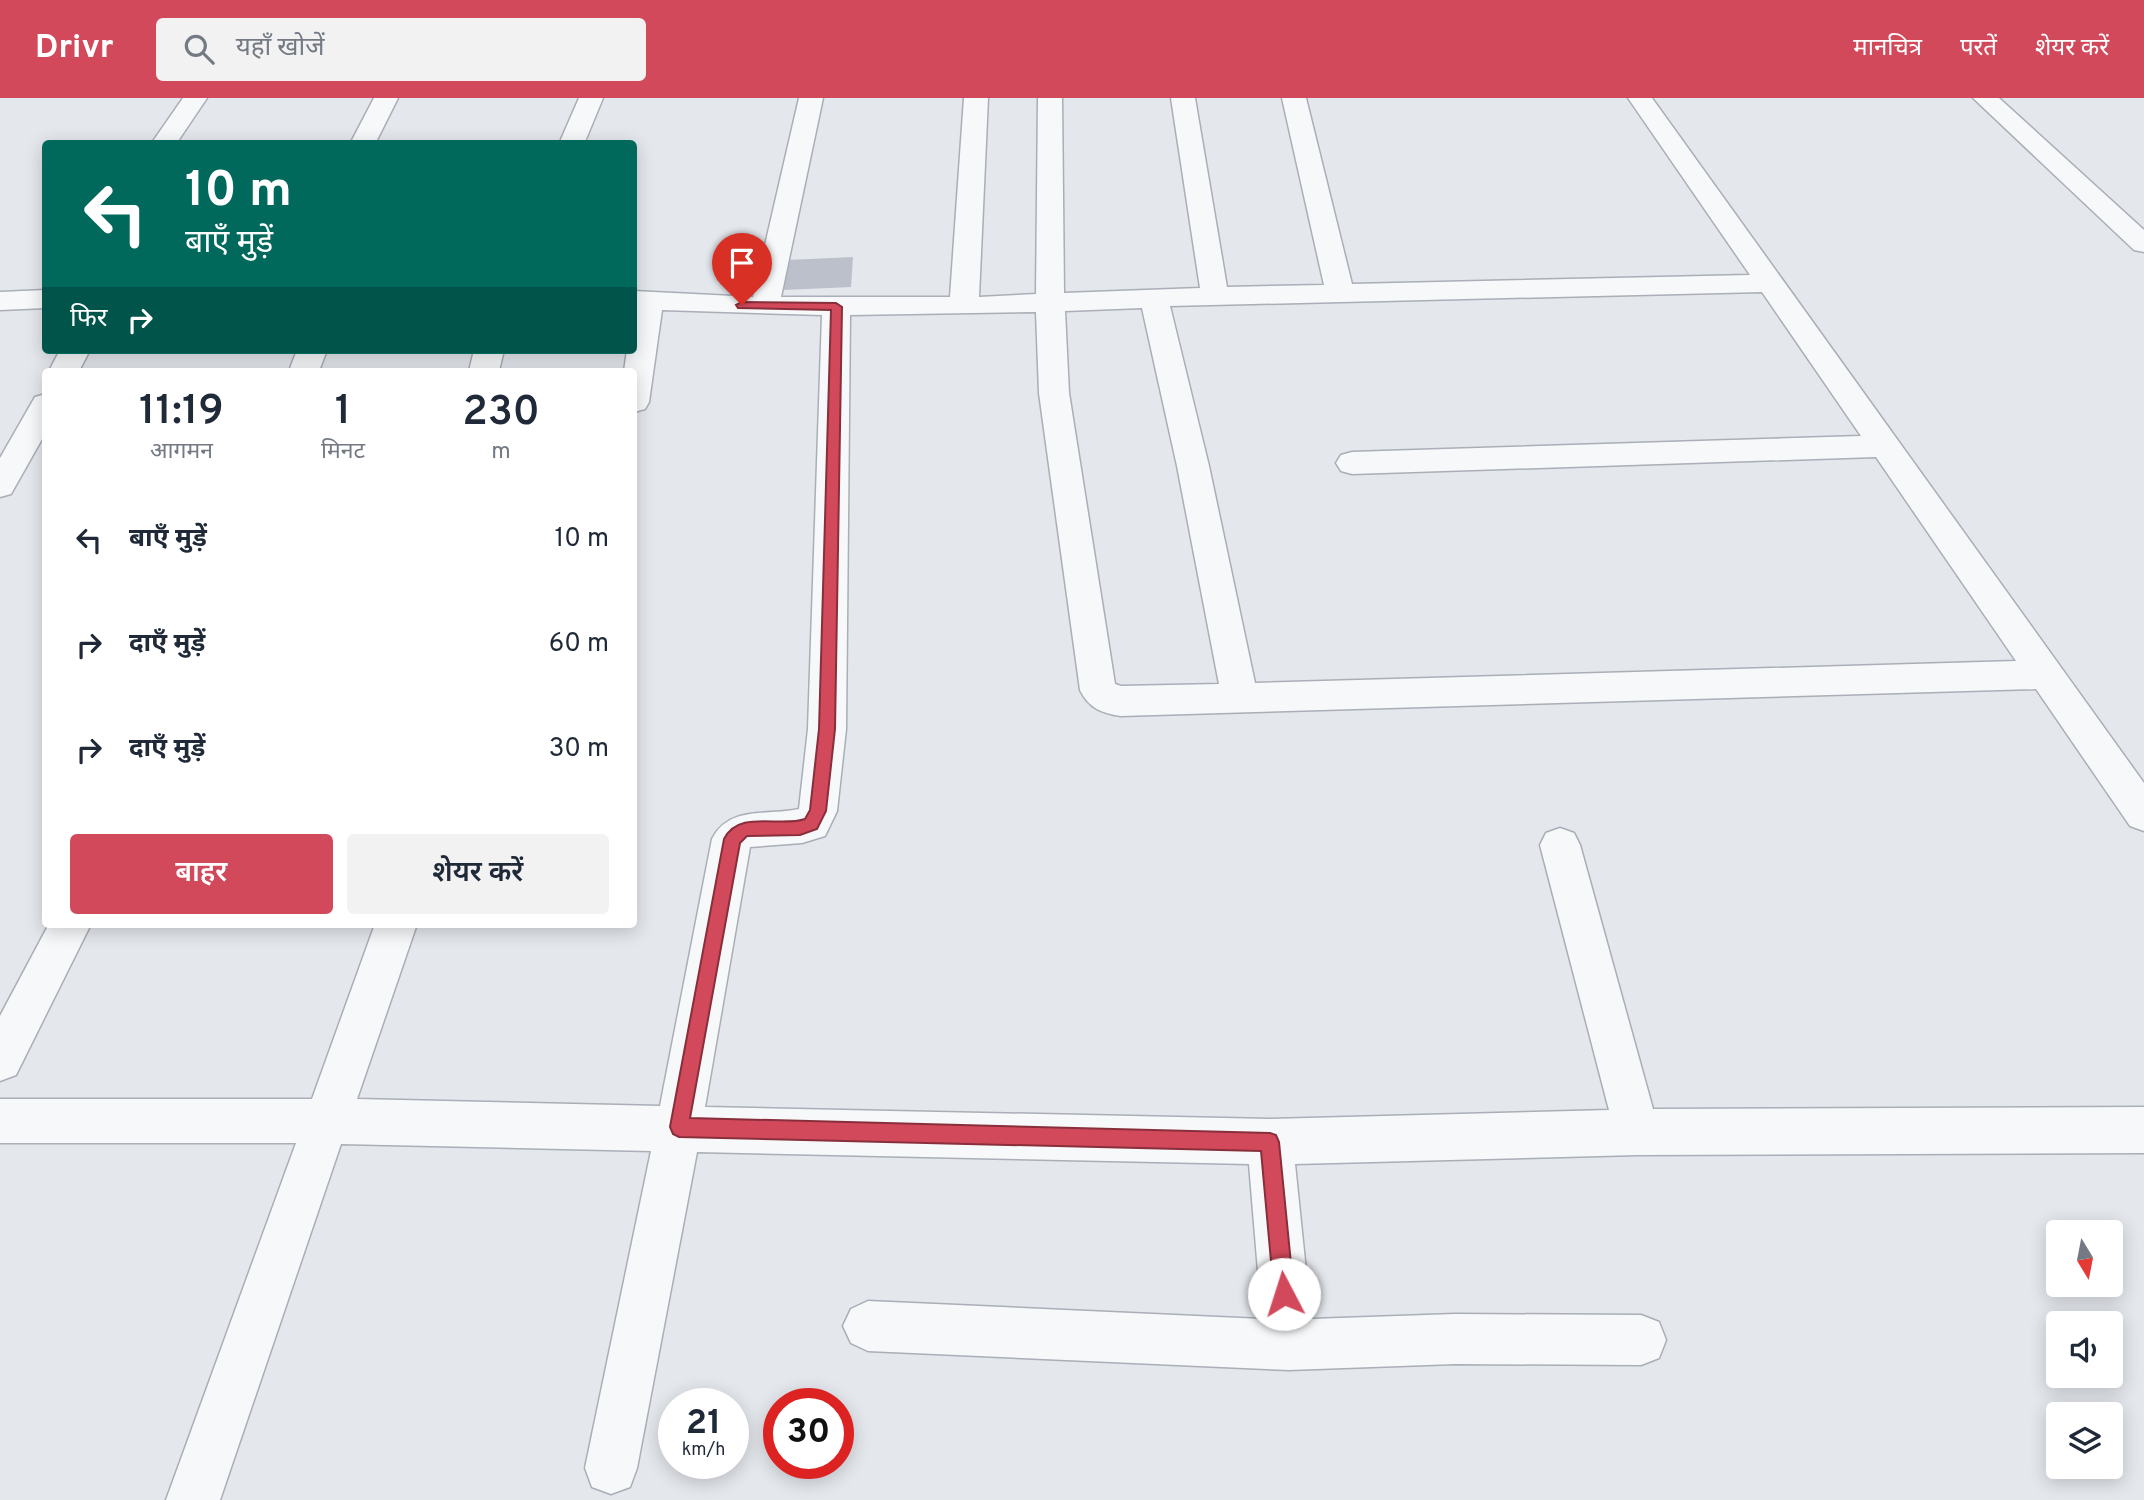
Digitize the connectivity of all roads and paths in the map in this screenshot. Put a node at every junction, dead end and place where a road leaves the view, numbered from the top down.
1 (195, 98) edge
2 (386, 98) edge
3 (592, 98) edge
4 (811, 98) edge
5 (976, 98) edge
6 (1050, 98) edge
7 (1183, 98) edge
8 (1293, 98) edge
9 (1640, 98) edge
10 (1985, 98) edge
11 (166, 140) edge
12 (364, 140) edge
13 (573, 140) edge
14 (2144, 244) edge
15 (1773, 283) junction
16 (1340, 294) junction
17 (1215, 296) junction
18 (1154, 298) junction
19 (42, 299) edge
20 (0, 301) edge
21 (641, 301) edge
22 (1050, 303) junction
23 (765, 306) junction
24 (964, 306) junction
25 (836, 307) junction
26 (636, 368) edge
27 (42, 411) edge
28 (1884, 446) junction
29 (1352, 463) dead end
30 (0, 486) edge
31 (2047, 674) junction
32 (1239, 695) junction
33 (2144, 814) edge
34 (1560, 845) dead end
35 (68, 928) edge
36 (395, 928) edge
37 (0, 1060) edge
38 (0, 1121) edge
39 (324, 1121) junction
40 (679, 1127) junction
41 (2144, 1130) edge
42 (1637, 1132) junction
43 (1270, 1142) junction
44 (868, 1326) dead end
45 (1641, 1340) dead end
46 (1289, 1345) junction
47 (611, 1468) dead end
48 (193, 1500) edge

1 - 11 street
2 - 12 street
3 - 13 street
4 - 23 street
5 - 24 street
6 - 22 street
7 - 17 street
8 - 16 street
9 - 15 street
10 - 14 street
15 - 16 street
15 - 28 street
16 - 17 street
17 - 18 street
18 - 22 street
18 - 32 street
19 - 20 street
21 - 23 street
21 - 26 street
22 - 24 street
22 - 32 street
23 - 25 street
24 - 25 street
25 - 40 street
27 - 30 street
28 - 29 street
28 - 31 street
31 - 32 street
31 - 33 street
34 - 42 street
35 - 37 street
36 - 39 street
38 - 39 street
39 - 40 street
39 - 48 street
40 - 43 street
40 - 47 street
41 - 42 street
42 - 43 street
43 - 46 street
44 - 46 street
45 - 46 street

